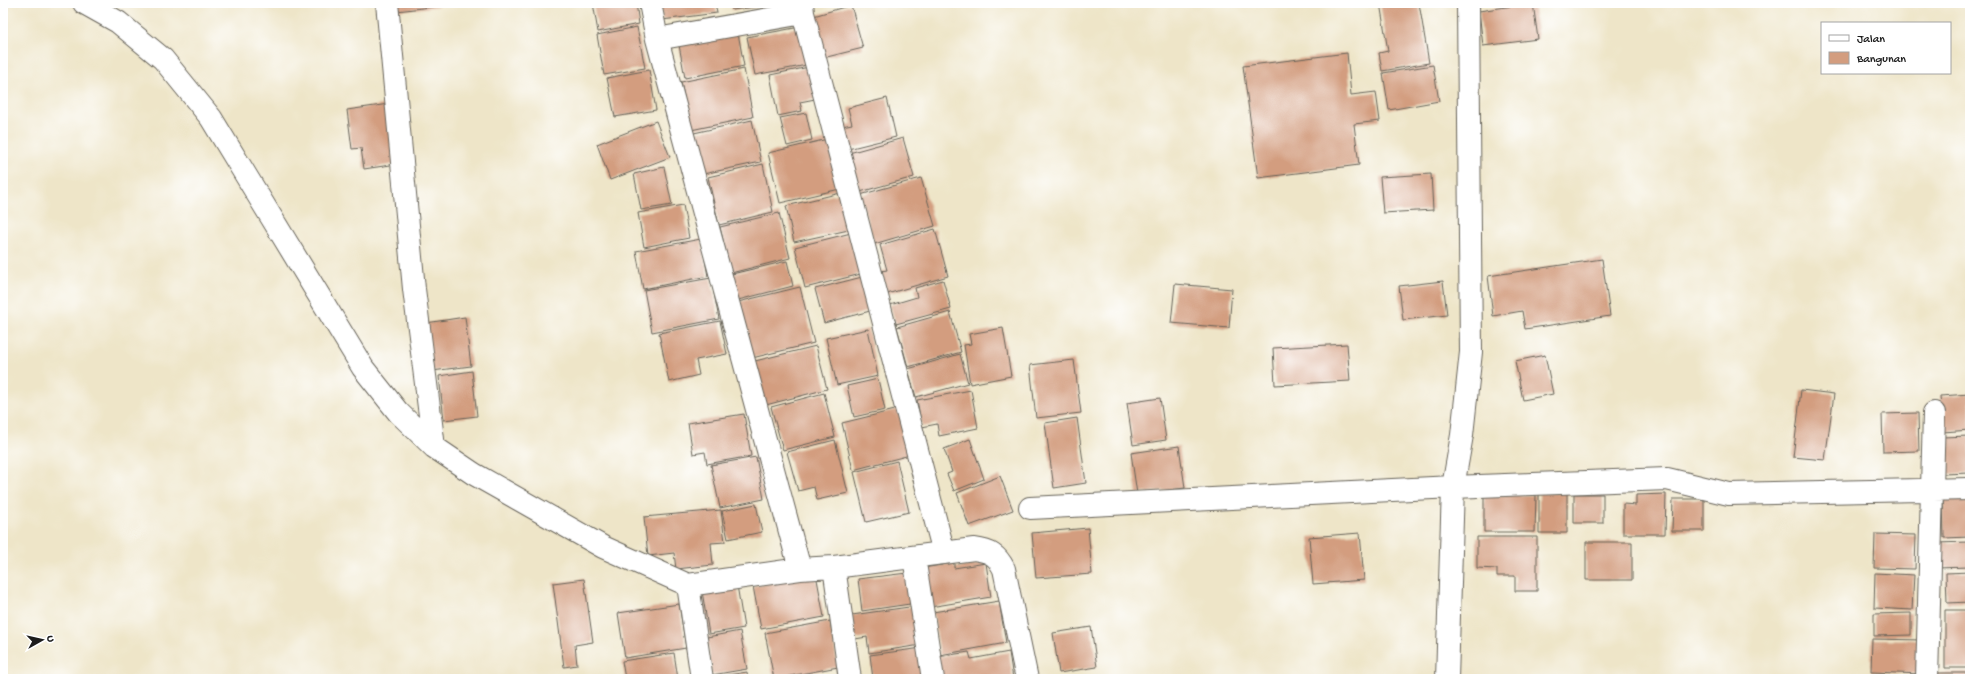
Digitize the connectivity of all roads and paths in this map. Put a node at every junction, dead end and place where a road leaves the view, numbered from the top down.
1 (84, 3) edge
2 (386, 3) edge
3 (650, 3) edge
4 (1468, 3) edge
5 (803, 8) edge
6 (657, 39) junction
7 (1934, 413) dead end
8 (434, 447) junction
9 (1452, 487) junction
10 (1970, 489) edge
11 (1932, 491) junction
12 (1030, 508) dead end
13 (944, 553) junction
14 (914, 557) junction
15 (834, 567) junction
16 (800, 569) junction
17 (688, 585) junction
18 (702, 679) edge
19 (850, 679) edge
20 (933, 679) edge
21 (1027, 679) edge
22 (1447, 679) edge
23 (1927, 679) edge

1 - 8 street
2 - 8 street
3 - 6 street
4 - 9 street
5 - 6 street
5 - 13 street
6 - 16 street
7 - 11 street
8 - 17 street
9 - 11 street
9 - 12 street
9 - 22 street
10 - 11 street
11 - 23 street
13 - 14 street
13 - 21 street
14 - 15 street
14 - 20 street
15 - 16 street
15 - 19 street
16 - 17 street
17 - 18 street

